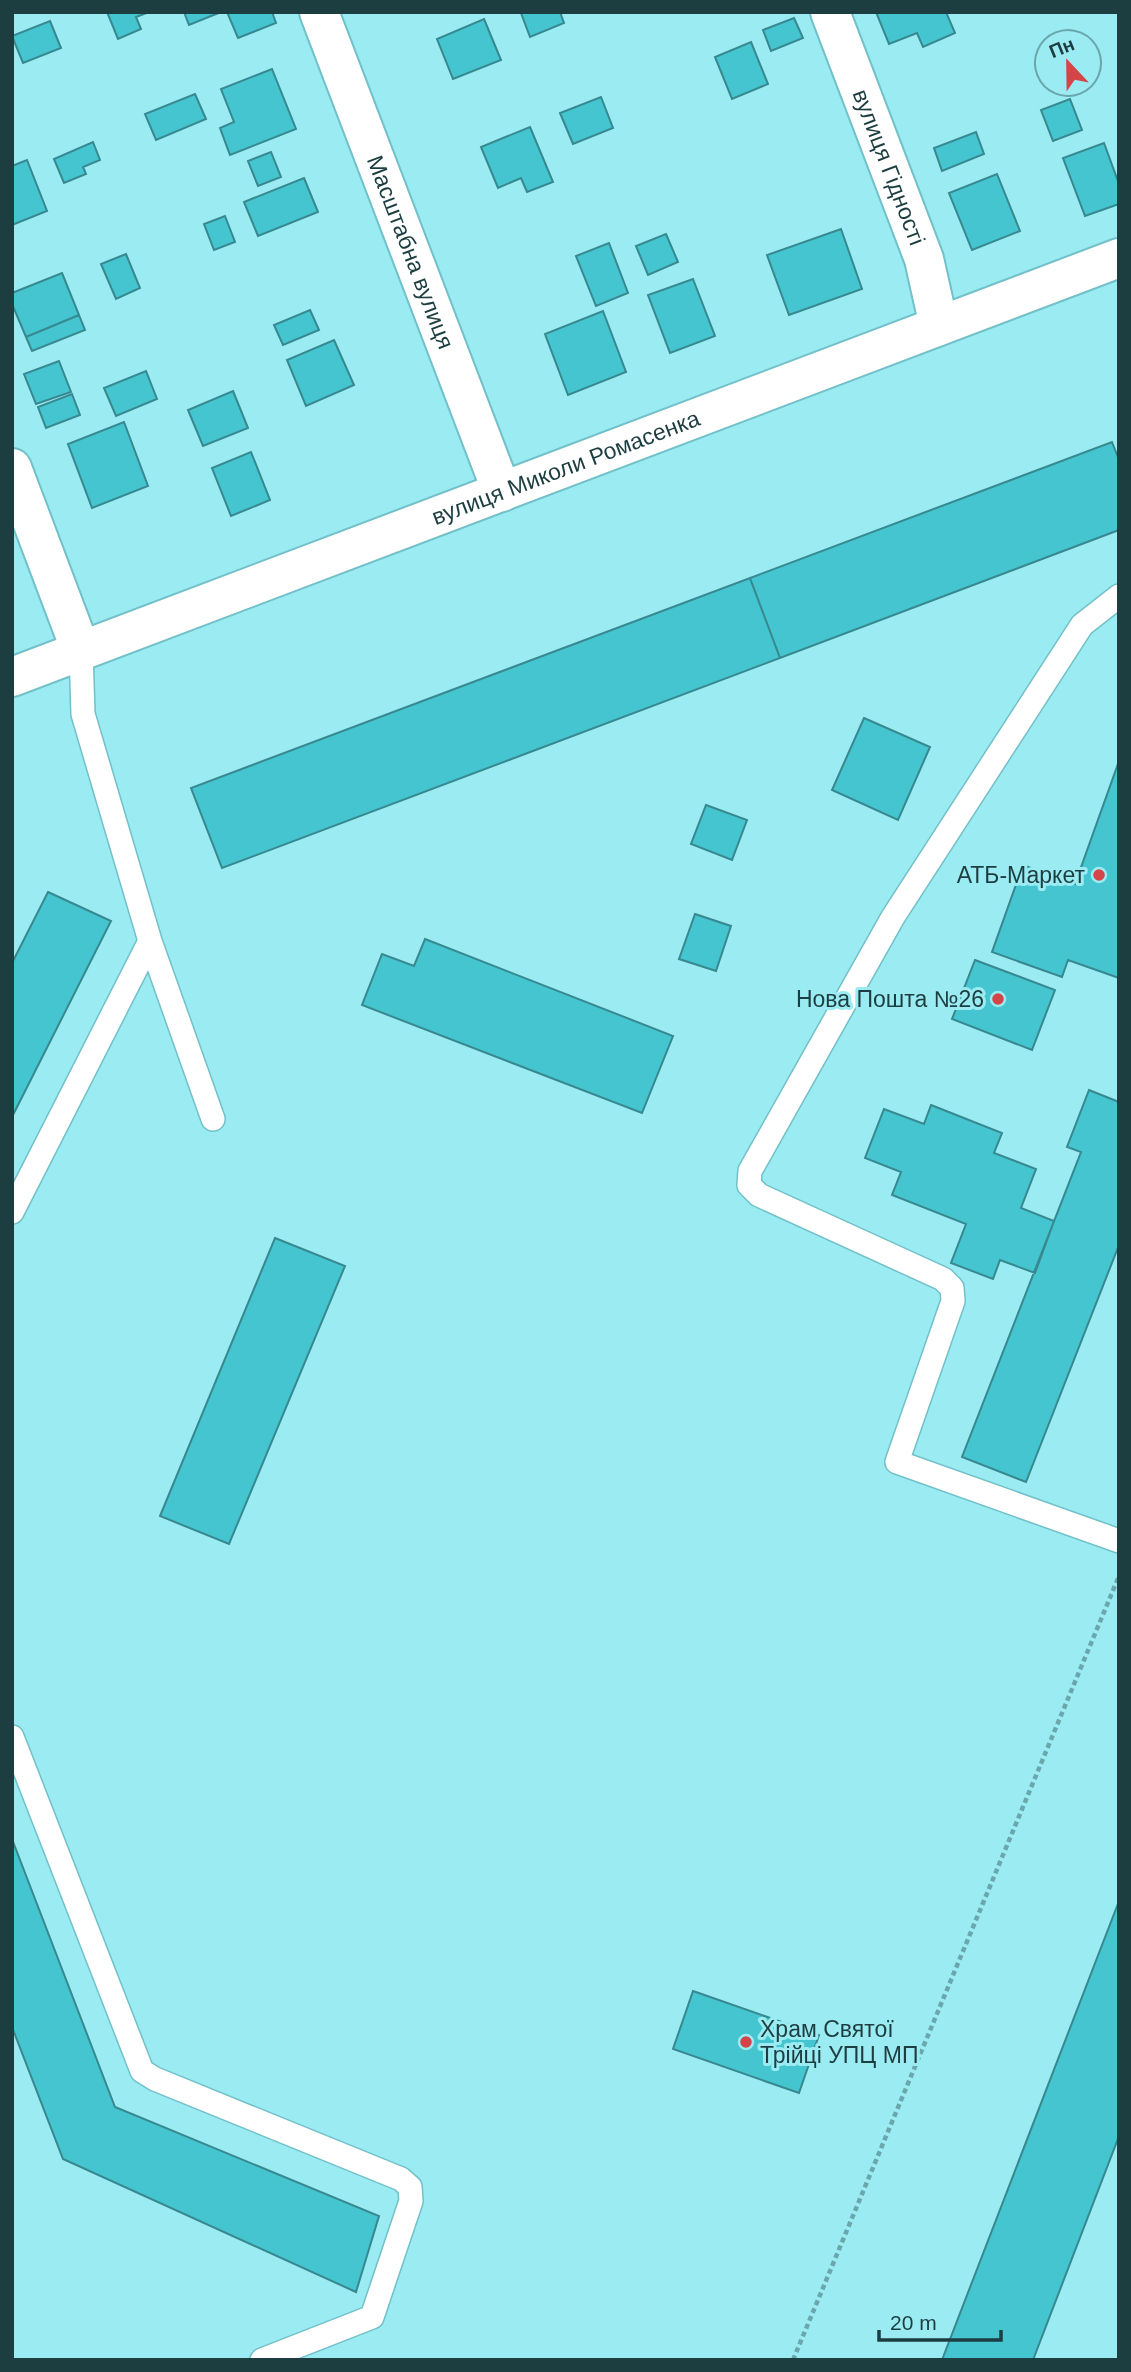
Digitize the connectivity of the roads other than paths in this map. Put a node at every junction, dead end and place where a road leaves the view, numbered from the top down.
1 (319, 12) edge
2 (830, 12) edge
3 (1119, 258) edge
4 (939, 326) junction
5 (12, 468) edge
6 (502, 492) junction
7 (1119, 596) edge
8 (81, 651) junction
9 (12, 677) edge
10 (150, 941) junction
11 (213, 1119) dead end
12 (12, 1212) edge
13 (1119, 1541) edge
14 (12, 1737) edge
15 (262, 2360) edge

1 - 6 street, Масштабна вулиця
2 - 4 street, вулиця Гідності
3 - 4 street, вулиця Миколи Ромасенка
4 - 6 street, вулиця Миколи Ромасенка
5 - 8 street
6 - 8 street, вулиця Миколи Ромасенка
7 - 13 lane
8 - 9 street, вулиця Миколи Ромасенка
8 - 10 lane
10 - 11 lane
10 - 12 lane
14 - 15 lane

